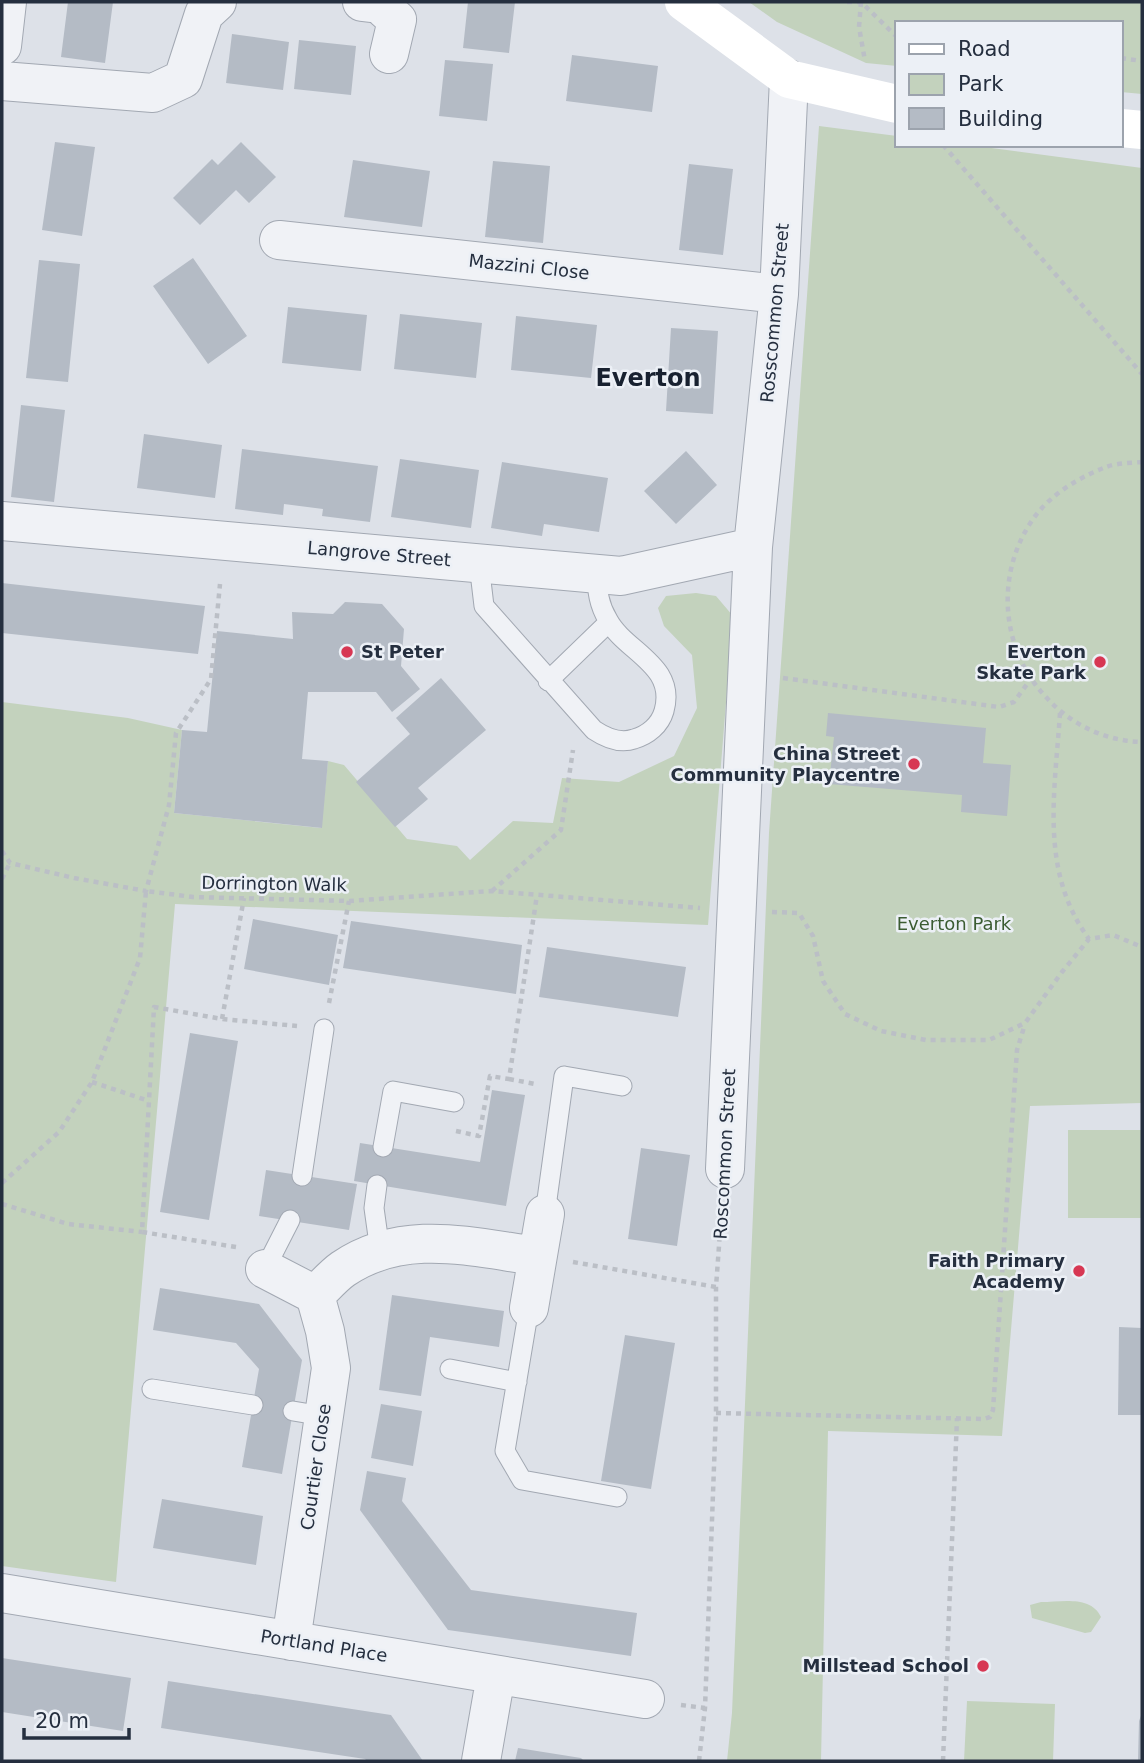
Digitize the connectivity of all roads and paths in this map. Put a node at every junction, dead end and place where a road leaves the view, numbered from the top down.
1 (6, 2) edge
2 (217, 2) edge
3 (362, 2) edge
4 (684, 2) edge
5 (846, 2) edge
6 (861, 2) edge
7 (895, 35) edge
8 (2, 46) edge
9 (389, 54) dead end
10 (1123, 58) edge
11 (1142, 61) edge
12 (866, 62) dead end
13 (789, 79) junction
14 (2, 81) edge
15 (895, 104) edge
16 (1123, 128) edge
17 (1142, 130) edge
18 (945, 147) edge
19 (279, 240) dead end
20 (779, 294) junction
21 (1142, 374) edge
22 (1142, 462) edge
23 (2, 521) edge
24 (753, 547) junction
25 (480, 564) junction
26 (597, 574) junction
27 (220, 584) dead end
28 (609, 622) junction
29 (747, 673) junction
30 (1030, 680) junction
31 (548, 681) junction
32 (1060, 713) junction
33 (1142, 742) edge
34 (574, 745) dead end
35 (2, 851) edge
36 (10, 863) junction
37 (2, 879) edge
38 (146, 891) junction
39 (491, 891) junction
40 (537, 895) junction
41 (244, 898) junction
42 (349, 901) junction
43 (738, 911) junction
44 (1090, 939) junction
45 (1142, 947) edge
46 (222, 1018) junction
47 (1025, 1023) junction
48 (324, 1029) junction
49 (92, 1082) junction
50 (622, 1087) dead end
51 (149, 1101) junction
52 (454, 1102) joint
53 (383, 1147) dead end
54 (725, 1169) joint
55 (302, 1176) dead end
56 (2, 1183) edge
57 (377, 1185) dead end
58 (2, 1205) edge
59 (545, 1214) joint
60 (290, 1220) dead end
61 (142, 1231) junction
62 (380, 1251) junction
63 (537, 1256) junction
64 (265, 1269) junction
65 (716, 1287) junction
66 (315, 1295) junction
67 (529, 1308) joint
68 (450, 1369) dead end
69 (517, 1381) junction
70 (152, 1389) dead end
71 (253, 1405) dead end
72 (716, 1413) junction
73 (957, 1418) junction
74 (617, 1497) dead end
75 (2, 1593) edge
76 (291, 1641) junction
77 (496, 1675) junction
78 (645, 1699) dead end
79 (481, 1761) edge
80 (699, 1761) edge
81 (943, 1761) edge

1 - 8 street
2 - 14 street
3 - 9 street
4 - 13 street
5 - 6 path
6 - 7 path
6 - 12 path
10 - 11 path
13 - 15 street
13 - 20 street, Rosscommon Street
16 - 17 street
18 - 21 path
19 - 20 street, Mazzini Close
20 - 24 street, Rosscommon Street
22 - 30 path
23 - 25 street, Langrove Street
24 - 26 street, Langrove Street
24 - 29 street, Roscommon Street
25 - 26 street, Langrove Street
25 - 31 lane
26 - 28 lane
27 - 38 path
28 - 31 lane
28 - 31 lane
29 - 30 path
29 - 43 street, Roscommon Street
30 - 32 path
32 - 33 path
32 - 44 path
34 - 39 path
35 - 36 path
36 - 37 path
36 - 38 path, Dorrington Walk
38 - 41 path, Dorrington Walk
38 - 49 path
39 - 40 path, Dorrington Walk
39 - 42 path, Dorrington Walk
40 - 43 path, Dorrington Walk
40 - 52 path
41 - 42 path, Dorrington Walk
41 - 46 path
42 - 48 path
43 - 47 path, Dorrington Walk
43 - 54 street, Roscommon Street
44 - 45 path
44 - 47 path
46 - 48 path
46 - 51 path
47 - 73 path
48 - 55 lane
49 - 51 path
49 - 56 path
50 - 59 lane
51 - 61 path
52 - 53 lane
54 - 65 path, Roscommon Street
57 - 62 lane
58 - 61 path
59 - 63 street
60 - 64 lane
61 - 64 path
62 - 63 street
62 - 66 street
63 - 65 path
63 - 67 street
64 - 66 street
65 - 72 path, Roscommon Street
66 - 76 street, Courtier Close
67 - 69 lane
68 - 69 lane
69 - 74 lane
70 - 71 lane
72 - 73 path
72 - 80 path, Roscommon Street
73 - 81 path
75 - 76 street, Portland Place
76 - 77 street, Portland Place
77 - 78 street, Portland Place
77 - 79 street

